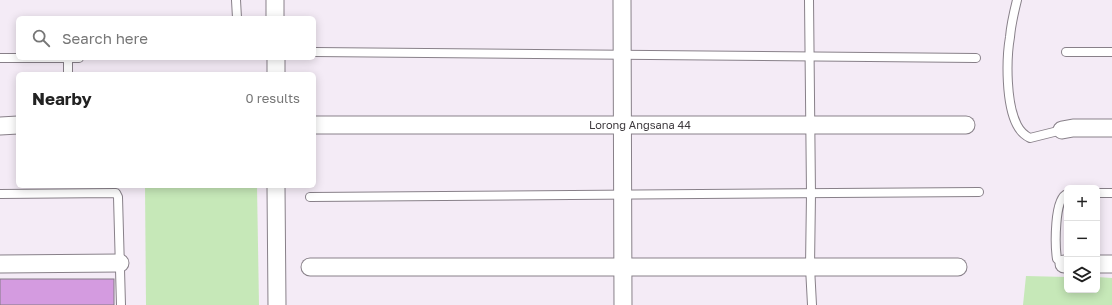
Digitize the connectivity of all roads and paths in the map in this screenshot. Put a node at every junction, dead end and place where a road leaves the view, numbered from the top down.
1 (236, 0) edge
2 (275, 0) edge
3 (622, 0) edge
4 (809, 0) edge
5 (1017, 0) edge
6 (237, 16) edge
7 (275, 16) edge
8 (316, 52) edge
9 (1066, 52) dead end
10 (1112, 52) edge
11 (622, 54) junction
12 (809, 56) junction
13 (0, 58) edge
14 (16, 58) edge
15 (976, 58) dead end
16 (68, 60) edge
17 (276, 60) edge
18 (68, 72) edge
19 (276, 72) edge
20 (622, 124) junction
21 (16, 125) edge
22 (316, 125) edge
23 (810, 125) junction
24 (966, 125) dead end
25 (0, 126) edge
26 (1112, 128) edge
27 (1062, 130) joint
28 (276, 188) edge
29 (979, 192) dead end
30 (1100, 193) edge
31 (1112, 193) edge
32 (0, 194) edge
33 (622, 194) junction
34 (811, 194) junction
35 (1064, 194) edge
36 (310, 197) dead end
37 (120, 263) junction
38 (1064, 263) edge
39 (0, 264) edge
40 (1100, 264) edge
41 (1112, 264) edge
42 (623, 266) junction
43 (310, 267) dead end
44 (810, 267) junction
45 (958, 267) dead end
46 (121, 305) edge
47 (277, 305) edge
48 (623, 305) edge
49 (812, 305) edge

1 - 6 lane
2 - 7 street
3 - 11 street
4 - 12 lane
5 - 27 lane
8 - 11 lane
9 - 10 lane
11 - 12 lane
11 - 20 street
12 - 15 lane
12 - 23 lane
13 - 14 lane
16 - 18 lane
17 - 19 street
20 - 22 street, Lorong Angsana 44
20 - 23 street, Lorong Angsana 44
20 - 33 street
21 - 25 street
23 - 24 street, Lorong Angsana 44
23 - 34 lane
26 - 27 street
28 - 47 street
29 - 34 lane
30 - 31 lane
32 - 37 lane
33 - 34 lane
33 - 36 lane
33 - 42 street
34 - 44 lane
35 - 38 lane
37 - 39 street
37 - 46 lane
40 - 41 street
42 - 43 street
42 - 44 street
42 - 48 street
44 - 45 street
44 - 49 lane

